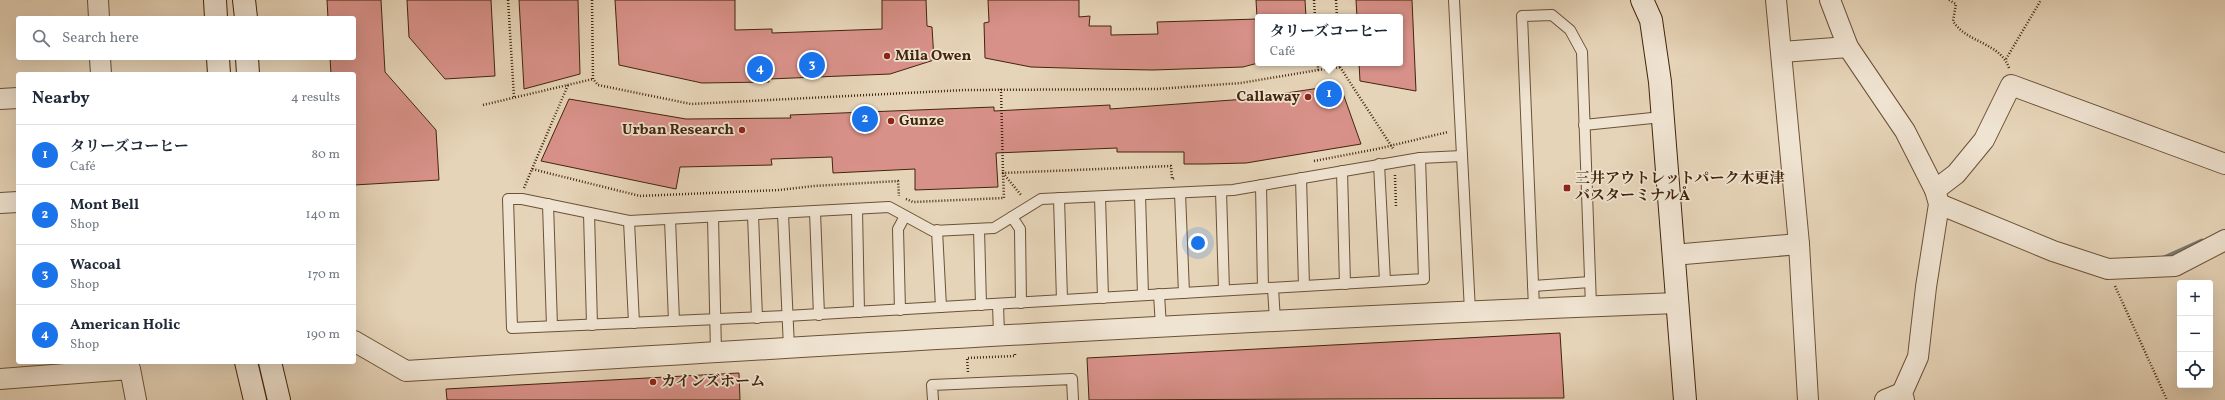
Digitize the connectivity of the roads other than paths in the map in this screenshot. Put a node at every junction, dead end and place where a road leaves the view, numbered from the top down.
1 (98, 0) edge
2 (215, 0) edge
3 (244, 0) edge
4 (1454, 0) edge
5 (1642, 0) edge
6 (1776, 0) edge
7 (1830, 0) edge
8 (99, 16) edge
9 (216, 16) edge
10 (246, 16) edge
11 (1848, 47) junction
12 (1782, 52) junction
13 (100, 60) edge
14 (218, 60) edge
15 (247, 60) edge
16 (101, 72) edge
17 (219, 72) edge
18 (248, 72) edge
19 (16, 98) edge
20 (0, 99) edge
21 (1662, 118) junction
22 (1584, 125) junction
23 (1462, 156) junction
24 (1420, 158) junction
25 (1380, 164) junction
26 (2225, 164) edge
27 (1342, 171) junction
28 (1301, 178) junction
29 (1261, 185) junction
30 (1221, 191) junction
31 (1180, 193) junction
32 (1140, 195) junction
33 (1100, 197) junction
34 (1937, 197) junction
35 (1059, 198) junction
36 (16, 202) edge
37 (0, 203) edge
38 (548, 204) junction
39 (856, 209) junction
40 (815, 212) junction
41 (590, 214) junction
42 (783, 214) junction
43 (753, 215) junction
44 (905, 216) junction
45 (713, 217) junction
46 (1012, 217) junction
47 (670, 219) junction
48 (629, 221) junction
49 (979, 229) junction
50 (937, 230) junction
51 (2225, 240) edge
52 (1800, 244) junction
53 (1673, 255) junction
54 (1385, 281) junction
55 (1590, 282) junction
56 (1345, 284) junction
57 (1304, 286) junction
58 (1533, 286) junction
59 (1268, 288) junction
60 (1224, 290) junction
61 (1184, 293) junction
62 (1159, 294) junction
63 (1143, 295) junction
64 (1103, 298) junction
65 (1062, 300) junction
66 (1021, 303) junction
67 (1677, 303) junction
68 (998, 304) junction
69 (981, 305) junction
70 (1591, 306) junction
71 (941, 308) junction
72 (1534, 308) junction
73 (900, 310) junction
74 (1470, 311) junction
75 (859, 312) junction
76 (819, 314) junction
77 (786, 316) junction
78 (757, 318) junction
79 (716, 319) junction
80 (674, 321) junction
81 (1275, 321) junction
82 (634, 323) junction
83 (592, 325) junction
84 (552, 326) junction
85 (1161, 327) junction
86 (999, 335) junction
87 (356, 342) edge
88 (789, 348) junction
89 (716, 352) junction
90 (246, 364) edge
91 (270, 364) edge
92 (0, 379) edge
93 (1897, 398) edge
94 (136, 400) edge
95 (255, 400) edge
96 (279, 400) edge
97 (933, 400) edge
98 (1073, 400) edge
99 (1685, 400) edge
100 (1808, 400) edge

1 - 8 street
2 - 9 street
3 - 10 street
4 - 23 lane
5 - 21 street
6 - 12 street
7 - 11 street
11 - 12 street
11 - 34 street
12 - 52 street
13 - 16 street
14 - 17 street
15 - 18 street
19 - 20 street
21 - 22 lane
21 - 53 street
22 - 55 lane
22 - 58 lane
23 - 24 lane
23 - 74 lane
24 - 25 lane
24 - 54 lane
25 - 27 lane
25 - 54 lane
26 - 34 street
27 - 28 lane
27 - 56 lane
28 - 29 lane
28 - 57 lane
29 - 30 lane
29 - 59 lane
30 - 31 lane
30 - 60 lane
31 - 32 lane
31 - 61 lane
32 - 33 lane
32 - 63 lane
33 - 35 lane
33 - 64 lane
34 - 51 street
34 - 93 street
35 - 46 lane
35 - 65 lane
36 - 37 street
38 - 41 lane
38 - 84 lane
38 - 84 lane
39 - 40 lane
39 - 44 lane
39 - 75 lane
40 - 42 lane
40 - 76 lane
41 - 48 lane
41 - 83 lane
42 - 43 lane
42 - 77 lane
43 - 45 lane
43 - 78 lane
44 - 50 lane
44 - 73 lane
45 - 47 lane
45 - 79 lane
46 - 49 lane
46 - 66 lane
47 - 48 lane
47 - 80 lane
48 - 82 lane
49 - 50 lane
49 - 69 lane
50 - 71 lane
52 - 53 street
52 - 100 street
53 - 67 street
54 - 56 lane
55 - 58 lane
55 - 70 lane
56 - 57 lane
57 - 59 lane
58 - 72 lane
59 - 60 lane
59 - 81 lane
60 - 61 lane
61 - 62 lane
62 - 63 lane
62 - 85 lane
63 - 64 lane
64 - 65 lane
65 - 66 lane
66 - 68 lane
67 - 70 street
67 - 99 street
68 - 69 lane
68 - 86 lane
69 - 71 lane
70 - 72 street
71 - 73 lane
72 - 74 street
73 - 75 lane
74 - 81 street
75 - 76 lane
76 - 77 lane
77 - 78 lane
77 - 88 lane
78 - 79 lane
79 - 80 lane
79 - 89 lane
80 - 82 lane
81 - 85 street
82 - 83 lane
83 - 84 lane
85 - 86 street
86 - 88 street
87 - 89 street
88 - 89 street
90 - 95 street
91 - 96 street
92 - 94 street
97 - 98 lane

